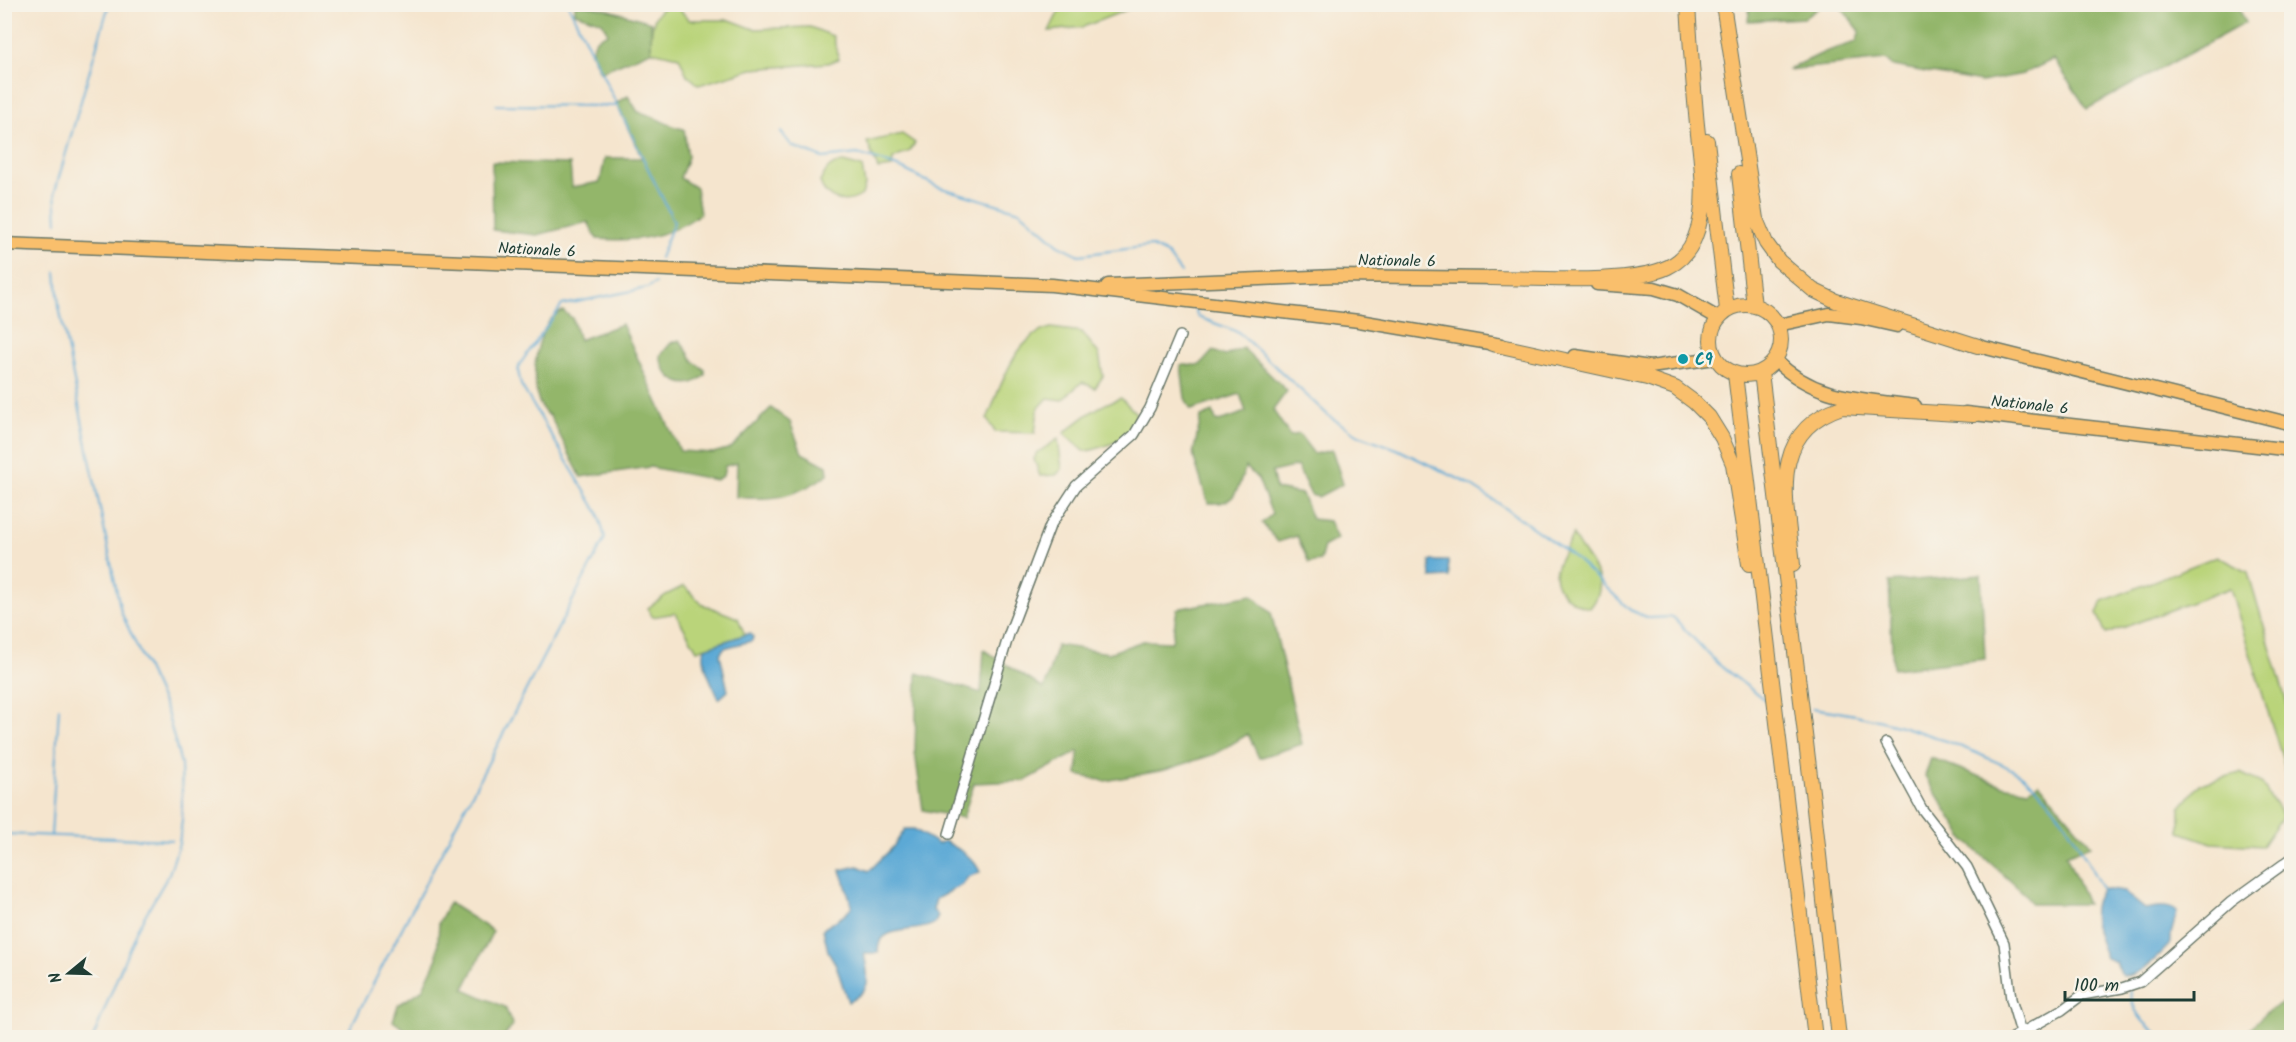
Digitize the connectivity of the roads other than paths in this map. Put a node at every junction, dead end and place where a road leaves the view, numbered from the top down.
1 (1690, 4) edge
2 (1721, 4) edge
3 (4, 244) edge
4 (1490, 278) junction
5 (1068, 286) junction
6 (1754, 306) junction
7 (1723, 314) junction
8 (1778, 325) junction
9 (1180, 336) dead end
10 (1492, 344) junction
11 (1978, 346) junction
12 (1715, 358) junction
13 (1775, 360) junction
14 (1761, 372) junction
15 (1735, 374) junction
16 (1974, 415) junction
17 (2292, 424) edge
18 (2292, 450) edge
19 (1886, 742) dead end
20 (1787, 800) junction
21 (1813, 800) junction
22 (949, 834) dead end
23 (2292, 858) edge
24 (2017, 1035) edge
25 (1815, 1038) edge
26 (1839, 1038) edge

1 - 4 highway
1 - 7 highway
2 - 6 highway
2 - 11 highway
3 - 5 main road, Nationale 6
4 - 5 main road, Nationale 6
4 - 7 main road, Nationale 6
5 - 10 main road, Nationale 6
6 - 7 highway
6 - 8 highway
7 - 12 highway
8 - 11 main road
8 - 13 highway
9 - 22 street
10 - 12 main road, Nationale 6
10 - 20 highway
11 - 17 main road
12 - 15 highway
13 - 14 highway
13 - 16 main road, Nationale 6
14 - 15 highway
14 - 21 highway
15 - 20 highway
16 - 18 main road, Nationale 6
16 - 21 highway
19 - 24 street
20 - 25 highway
21 - 26 highway
23 - 24 street

